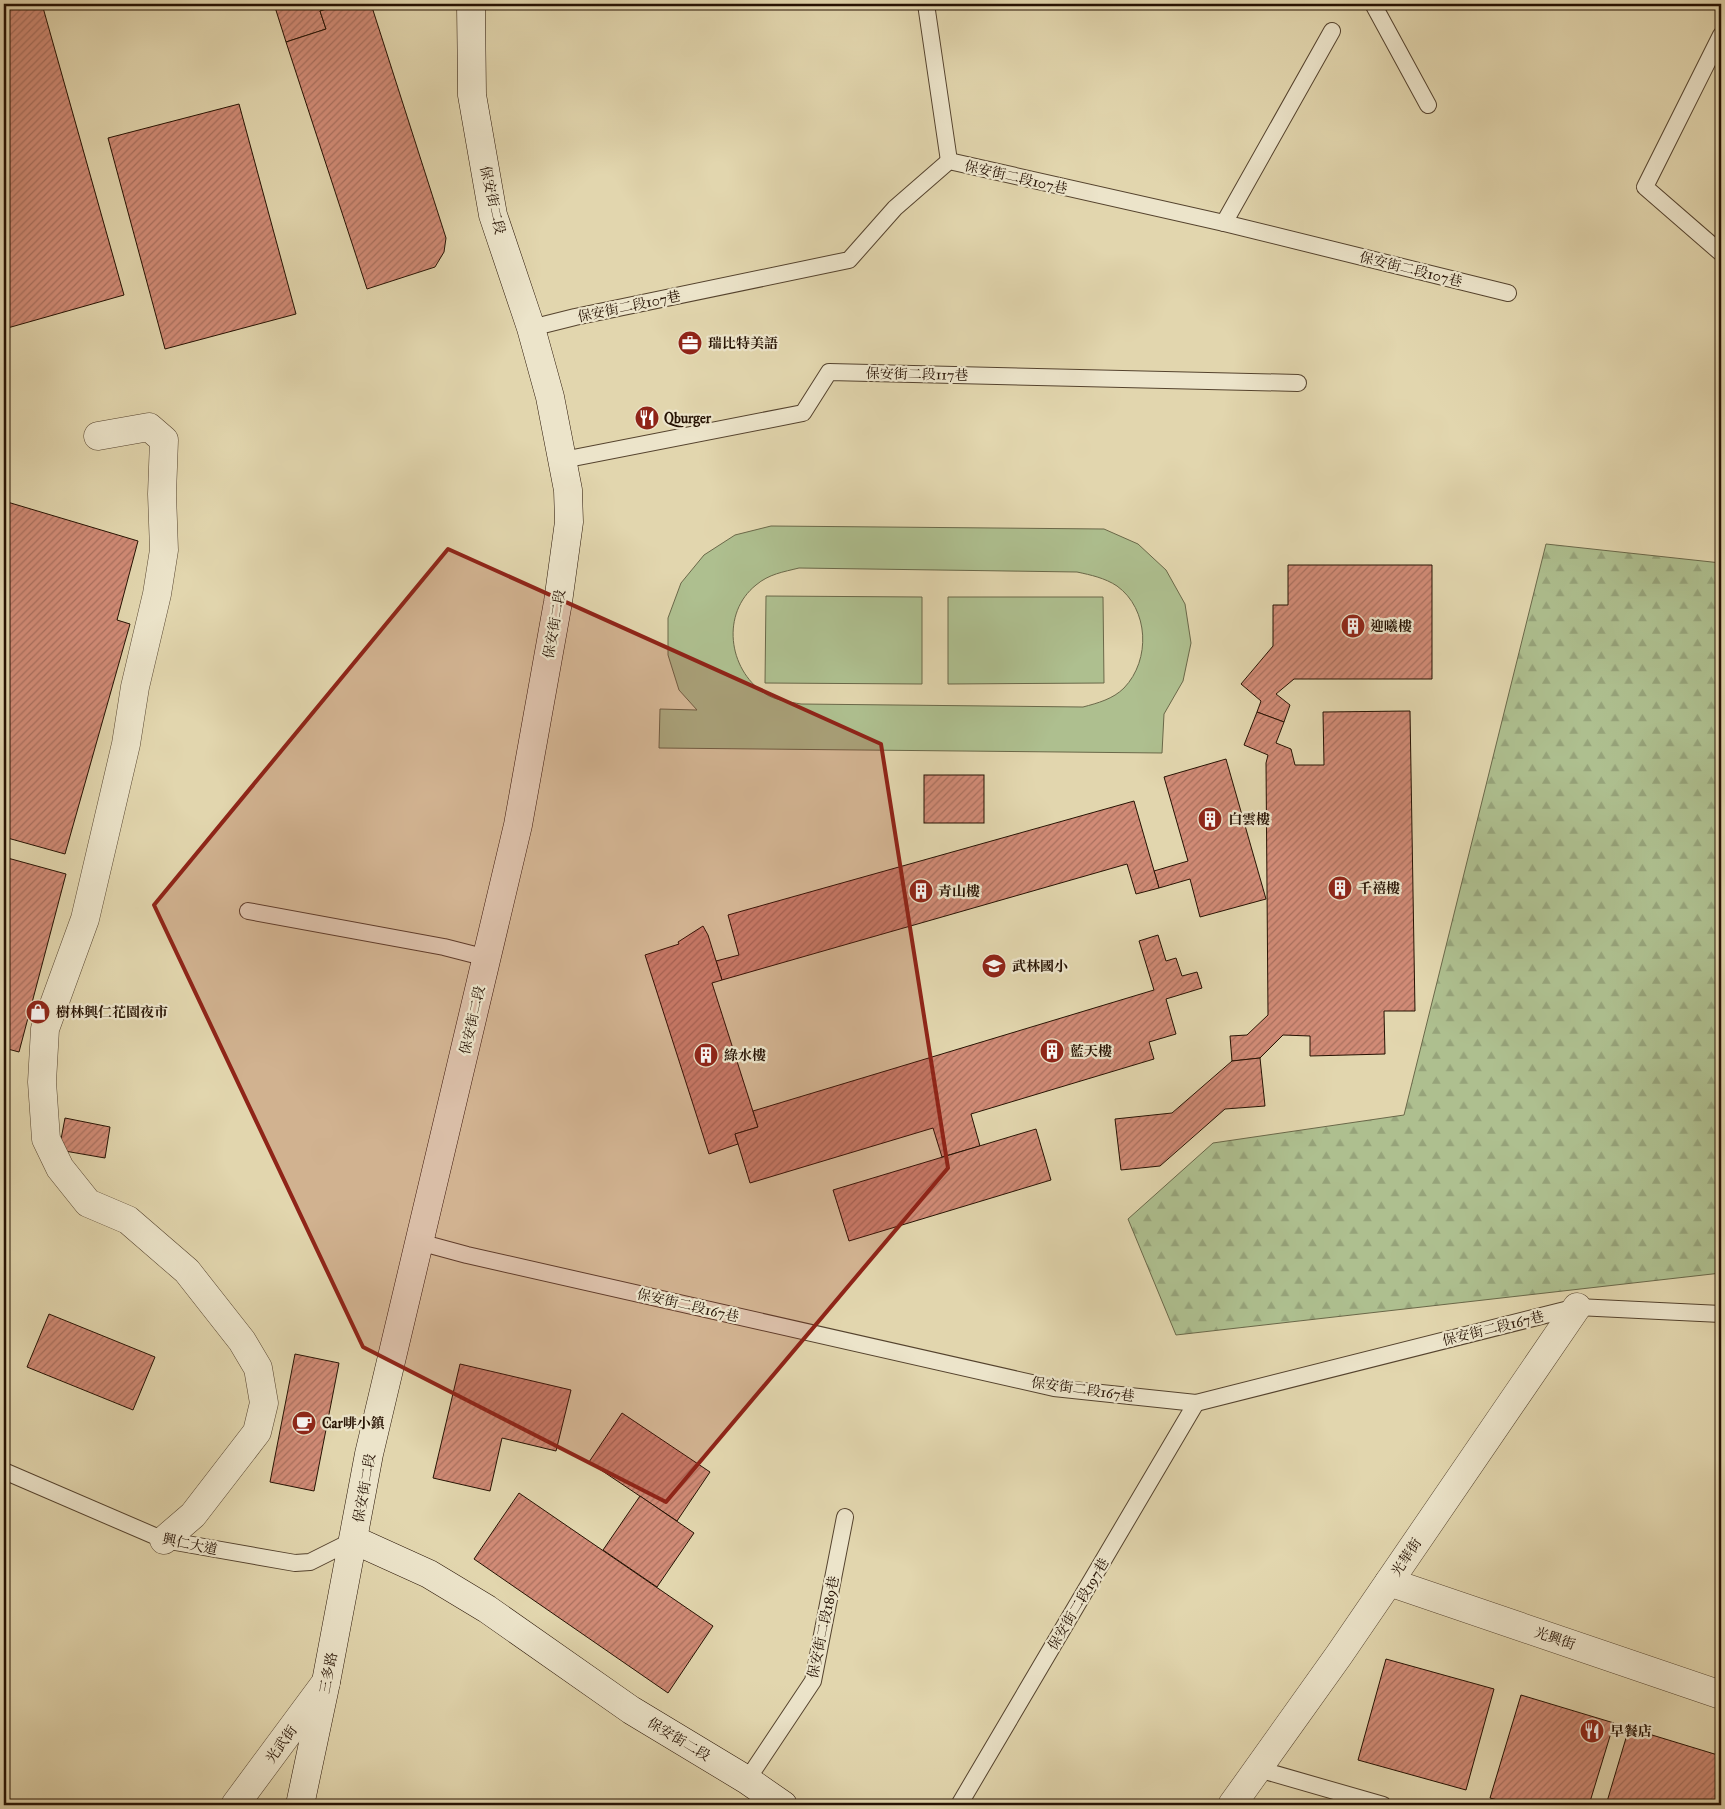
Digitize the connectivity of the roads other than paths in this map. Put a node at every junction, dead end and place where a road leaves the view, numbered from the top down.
1 (471, 4) edge
2 (926, 4) edge
3 (1373, 4) edge
4 (1332, 31) dead end
5 (1721, 35) edge
6 (1428, 105) dead end
7 (948, 161) junction
8 (1224, 223) junction
9 (1721, 253) edge
10 (1508, 293) dead end
11 (531, 328) junction
12 (1298, 383) dead end
13 (98, 436) dead end
14 (563, 460) junction
15 (248, 911) dead end
16 (487, 958) junction
17 (419, 1242) junction
18 (1577, 1307) junction
19 (1721, 1314) edge
20 (1196, 1403) junction
21 (4, 1471) edge
22 (845, 1517) dead end
23 (164, 1540) junction
24 (354, 1540) junction
25 (1389, 1582) junction
26 (326, 1682) junction
27 (1721, 1695) edge
28 (1258, 1769) junction
29 (747, 1780) junction
30 (236, 1805) edge
31 (300, 1805) edge
32 (783, 1805) edge
33 (959, 1805) edge
34 (1232, 1805) edge
35 (1383, 1805) edge

1 - 11 street, 保安街二段
2 - 7 lane
3 - 6 lane
4 - 8 lane
5 - 9 lane
7 - 8 lane, 保安街二段107巷
7 - 11 lane, 保安街二段107巷
8 - 10 lane, 保安街二段107巷
11 - 14 street, 保安街二段
12 - 14 lane, 保安街二段117巷
13 - 23 street
14 - 16 street, 保安街二段
15 - 16 lane
16 - 17 street, 保安街二段
17 - 20 lane, 保安街二段167巷
17 - 24 street, 保安街二段
18 - 19 lane, 保安街二段167巷
18 - 20 lane, 保安街二段167巷
18 - 25 street, 光華街
20 - 33 lane, 保安街二段197巷
21 - 23 lane, 興仁大道
22 - 29 lane, 保安街二段189巷
23 - 24 lane, 興仁大道
24 - 26 street, 三多路
24 - 29 street, 保安街二段
25 - 27 street, 光興街
25 - 28 street, 光華街
26 - 30 street, 光武街
26 - 31 street, 三多路
28 - 34 street, 光華街
28 - 35 lane
29 - 32 street, 保安街二段

